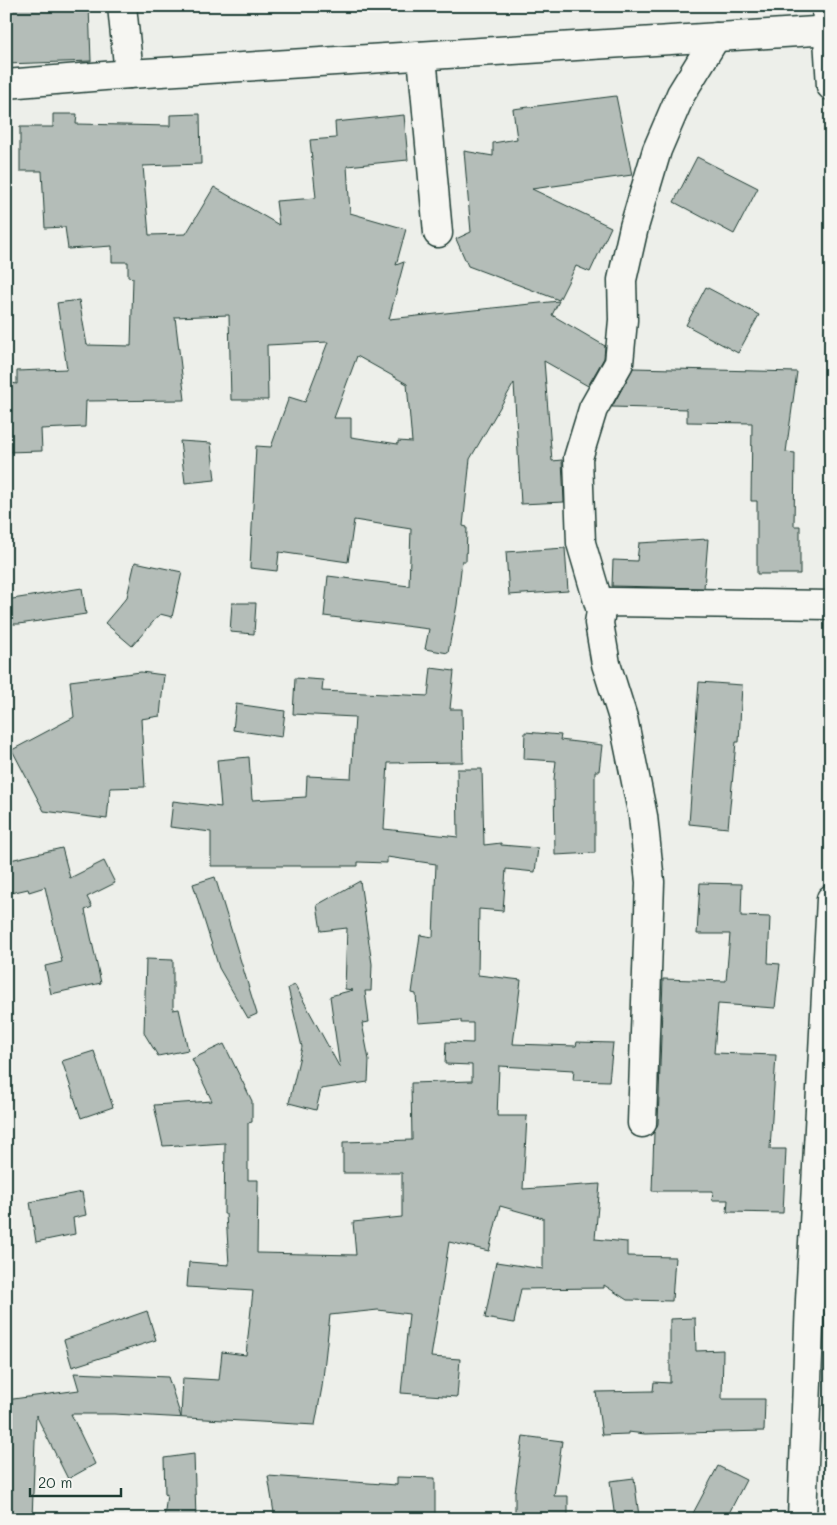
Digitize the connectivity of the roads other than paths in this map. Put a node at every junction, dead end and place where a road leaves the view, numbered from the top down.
1 (122, 6) edge
2 (828, 22) edge
3 (716, 37) junction
4 (422, 56) junction
5 (130, 74) junction
6 (6, 84) edge
7 (831, 86) edge
8 (438, 233) dead end
9 (831, 605) edge
10 (601, 611) junction
11 (831, 899) edge
12 (642, 1123) dead end
13 (802, 1519) edge

1 - 5 street
2 - 3 street
2 - 7 street
3 - 4 street
3 - 10 street
4 - 5 street
4 - 8 street
5 - 6 street
9 - 10 street
10 - 12 street
11 - 13 street

